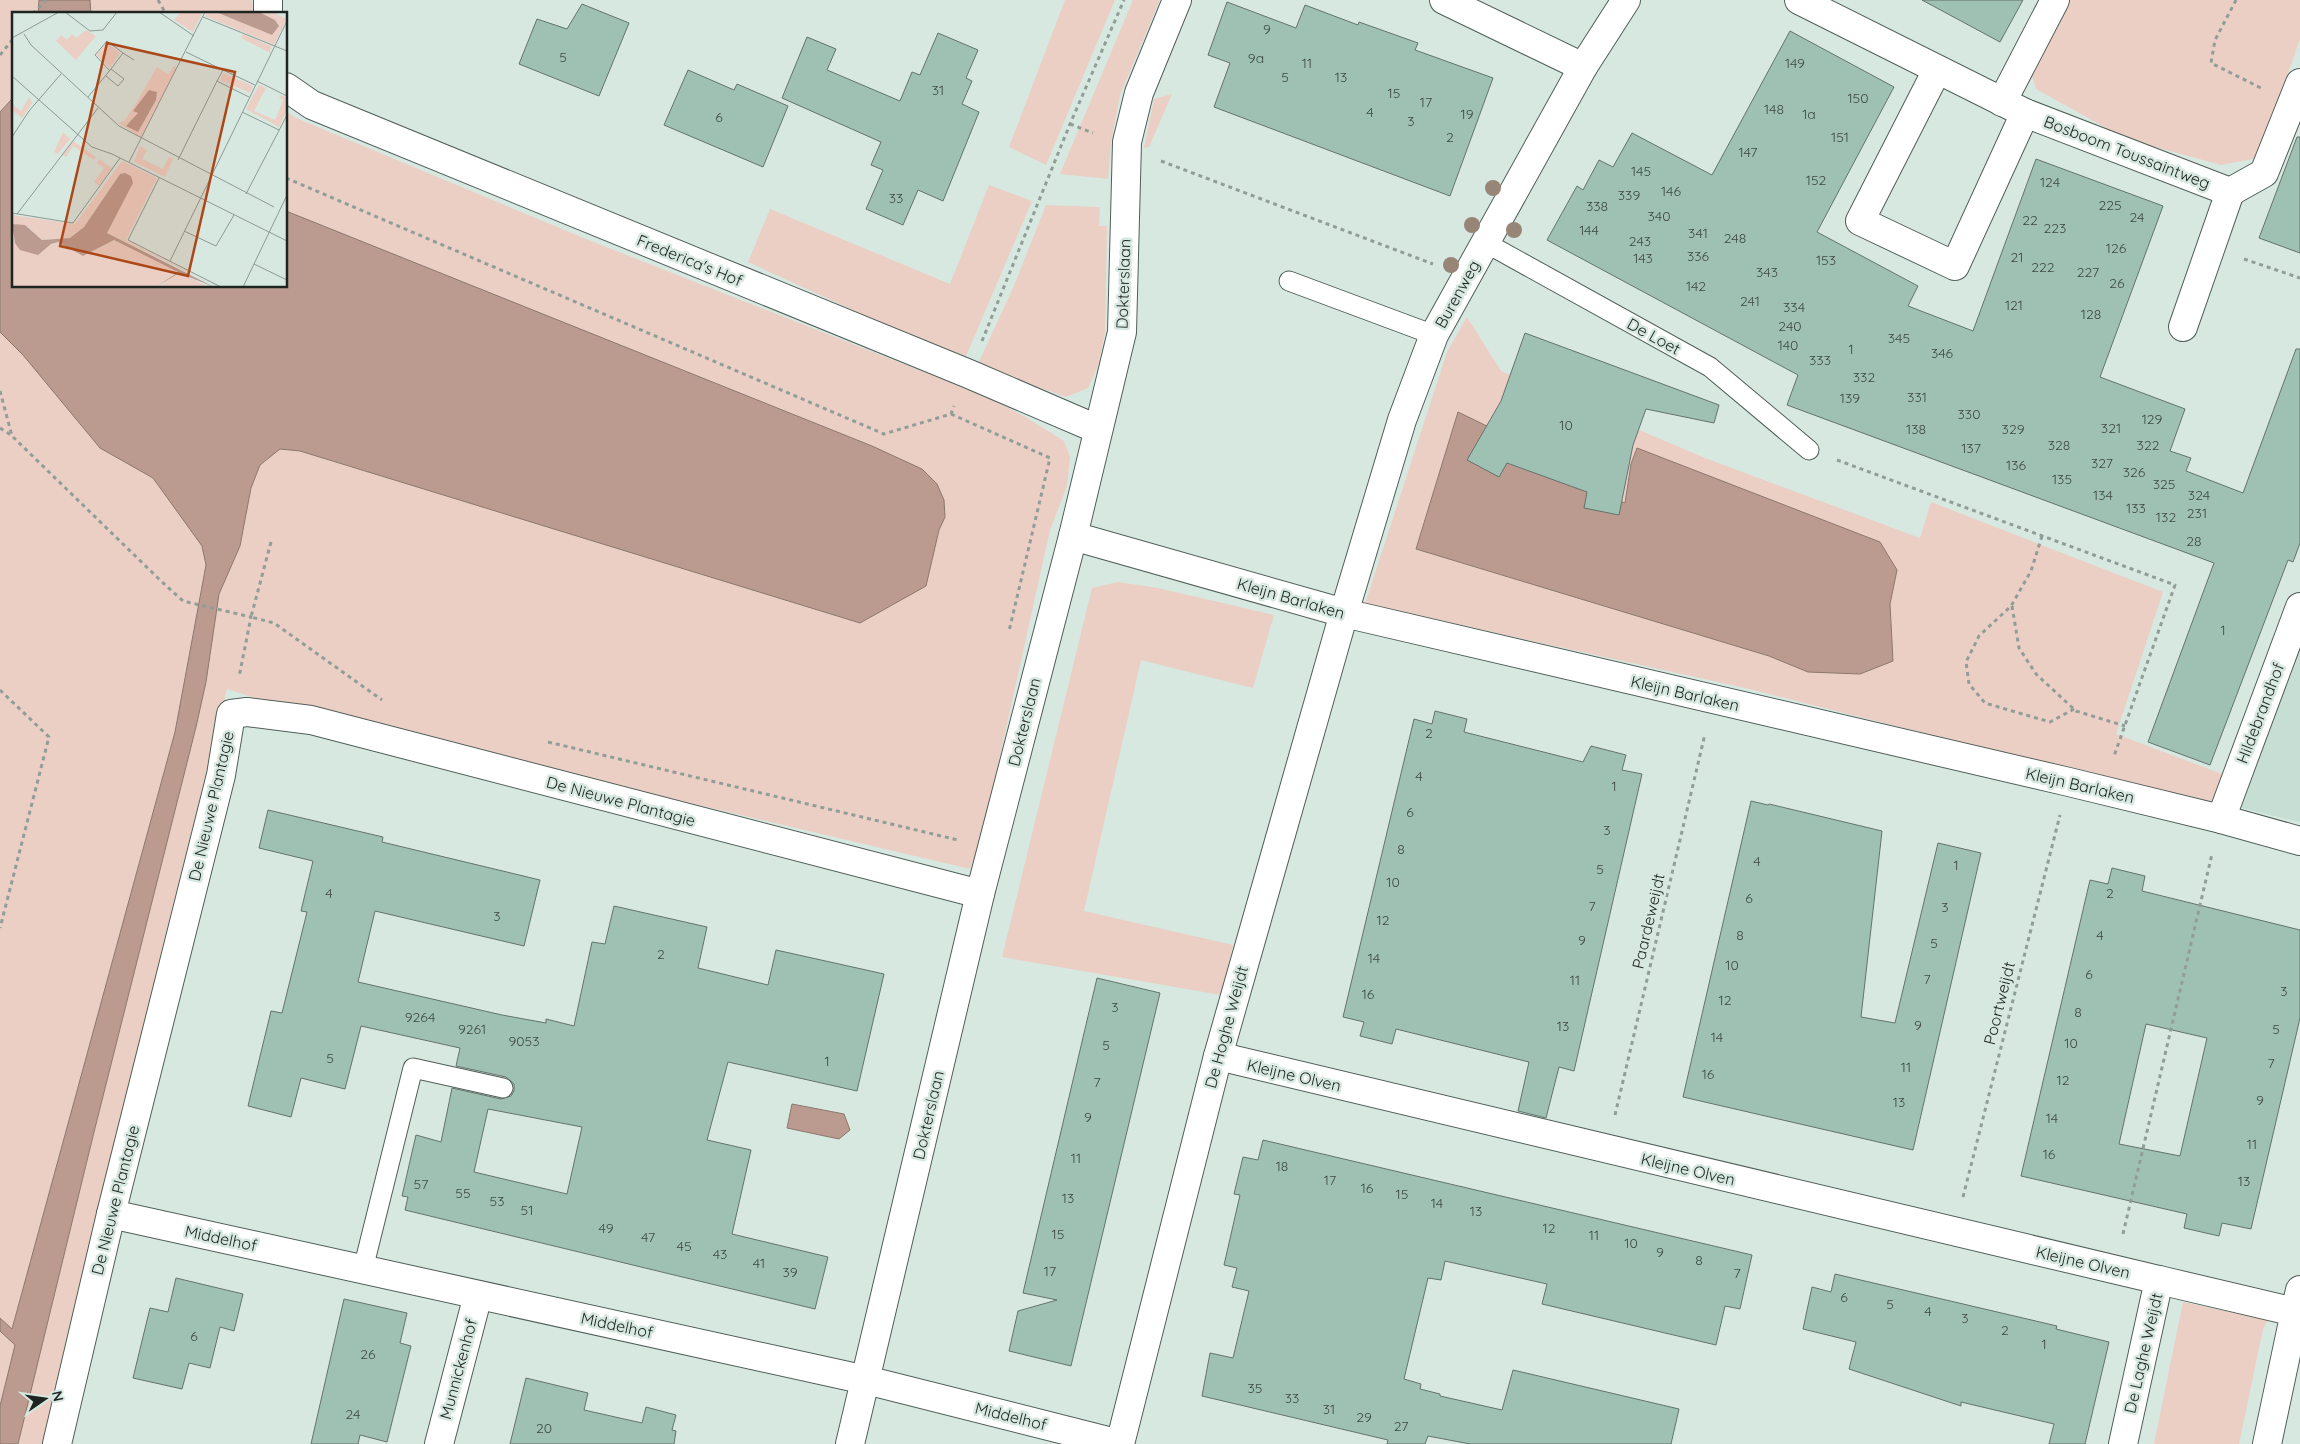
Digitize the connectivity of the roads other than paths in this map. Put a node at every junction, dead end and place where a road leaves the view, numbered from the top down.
1 (1177, 0) edge
2 (1444, 0) edge
3 (1626, 0) edge
4 (1799, 0) edge
5 (2055, 0) edge
6 (1583, 67) junction
7 (1938, 70) junction
8 (288, 88) edge
9 (2296, 94) edge
10 (2013, 108) junction
11 (2230, 192) junction
12 (1486, 243) junction
13 (1289, 281) dead end
14 (2184, 326) dead end
15 (1434, 335) junction
16 (1097, 429) junction
17 (1809, 450) road end
18 (1072, 536) junction
19 (2300, 607) edge
20 (1344, 613) junction
21 (2221, 819) junction
22 (2300, 841) edge
23 (980, 894) junction
24 (1218, 1056) junction
25 (503, 1088) dead end
26 (111, 1214) junction
27 (363, 1269) junction
28 (2159, 1280) junction
29 (478, 1295) junction
30 (2297, 1301) edge
31 (866, 1380) junction
32 (57, 1444) edge
33 (439, 1444) edge
34 (850, 1444) edge
35 (1120, 1444) edge
36 (2122, 1444) edge
37 (2267, 1444) edge

1 - 16 street, Dokterslaan
2 - 6 street
3 - 6 street, Burenweg
4 - 7 street, Bosboom Toussaintweg
5 - 10 street, Bosboom Toussaintweg
6 - 12 street, Burenweg
7 - 10 street, Bosboom Toussaintweg
7 - 10 street, Bosboom Toussaintweg
8 - 16 street, Frederica's Hof
9 - 11 street, Bosboom Toussaintweg
10 - 11 street, Bosboom Toussaintweg
11 - 14 street, Bosboom Toussaintweg
12 - 15 street, Burenweg
12 - 17 lane, De Loet
13 - 15 lane
15 - 20 street, Burenweg
16 - 18 street, Dokterslaan
18 - 20 street, Kleijn Barlaken
18 - 23 street, Dokterslaan
19 - 21 street, Hildebrandhof
20 - 21 street, Kleijn Barlaken
20 - 24 street, De Hoghe Weijdt
21 - 22 street, Kleijn Barlaken
23 - 26 street, De Nieuwe Plantagie
23 - 31 street, Dokterslaan
24 - 28 street, Kleijne Olven
24 - 35 street, De Hoghe Weijdt
25 - 27 lane
26 - 27 street, Middelhof
26 - 32 street, De Nieuwe Plantagie
27 - 29 street, Middelhof
28 - 30 street, De Laghe Weijdt
28 - 36 street, De Laghe Weijdt
29 - 31 street, Middelhof
29 - 33 street, Munnickenhof
30 - 37 street, De Laghe Weijdt
31 - 34 street, Dokterslaan
31 - 35 street, Middelhof

